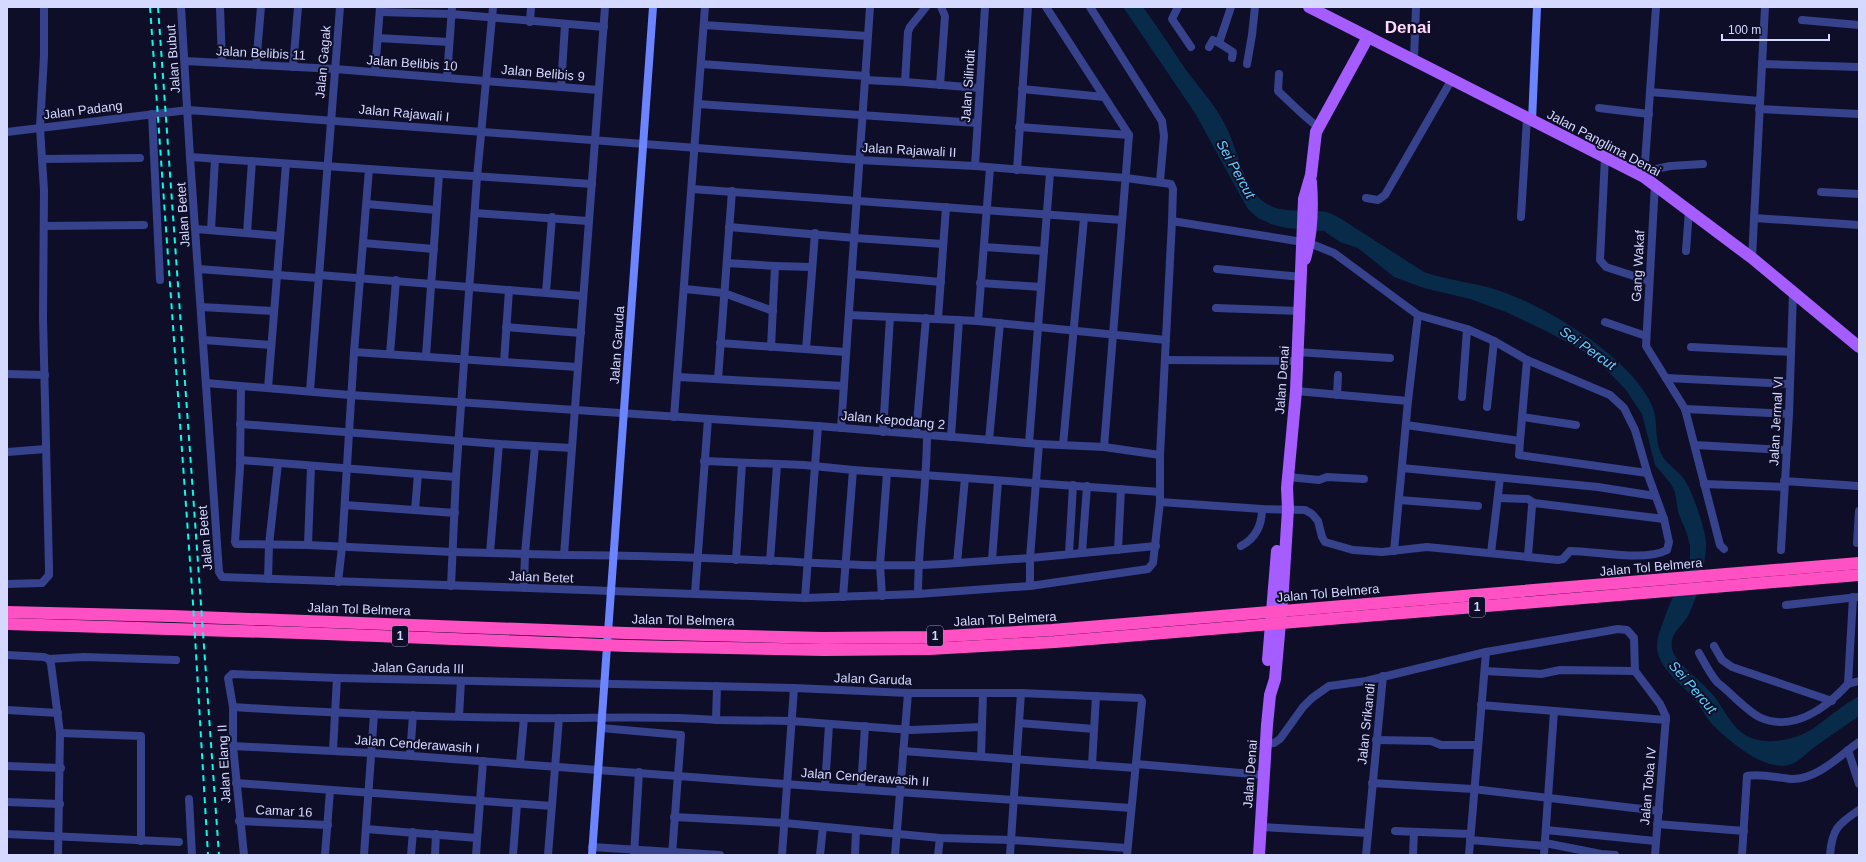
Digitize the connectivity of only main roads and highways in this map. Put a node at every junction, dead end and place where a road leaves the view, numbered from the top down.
1 (1309, 7) edge
2 (1368, 37) junction
3 (1859, 348) edge
4 (1859, 563) edge
5 (1859, 575) edge
6 (1655, 587) junction
7 (7, 612) edge
8 (1243, 620) junction
9 (171, 622) junction
10 (7, 624) edge
11 (217, 625) junction
12 (1259, 855) edge

1 - 2 main road, Jalan Panglima Denai
2 - 3 main road, Jalan Panglima Denai
2 - 12 main road, Jalan Denai
4 - 6 highway, Jalan Tol Belmera / 1
5 - 6 highway, Jalan Tol Belmera / 1
6 - 8 highway, Jalan Tol Belmera / 1
7 - 9 highway, Jalan Tol Belmera / 1
8 - 11 highway, Jalan Tol Belmera / 1
8 - 11 highway, Jalan Tol Belmera / 1
9 - 10 highway, Jalan Tol Belmera / 1
9 - 11 highway, Jalan Tol Belmera / 1

